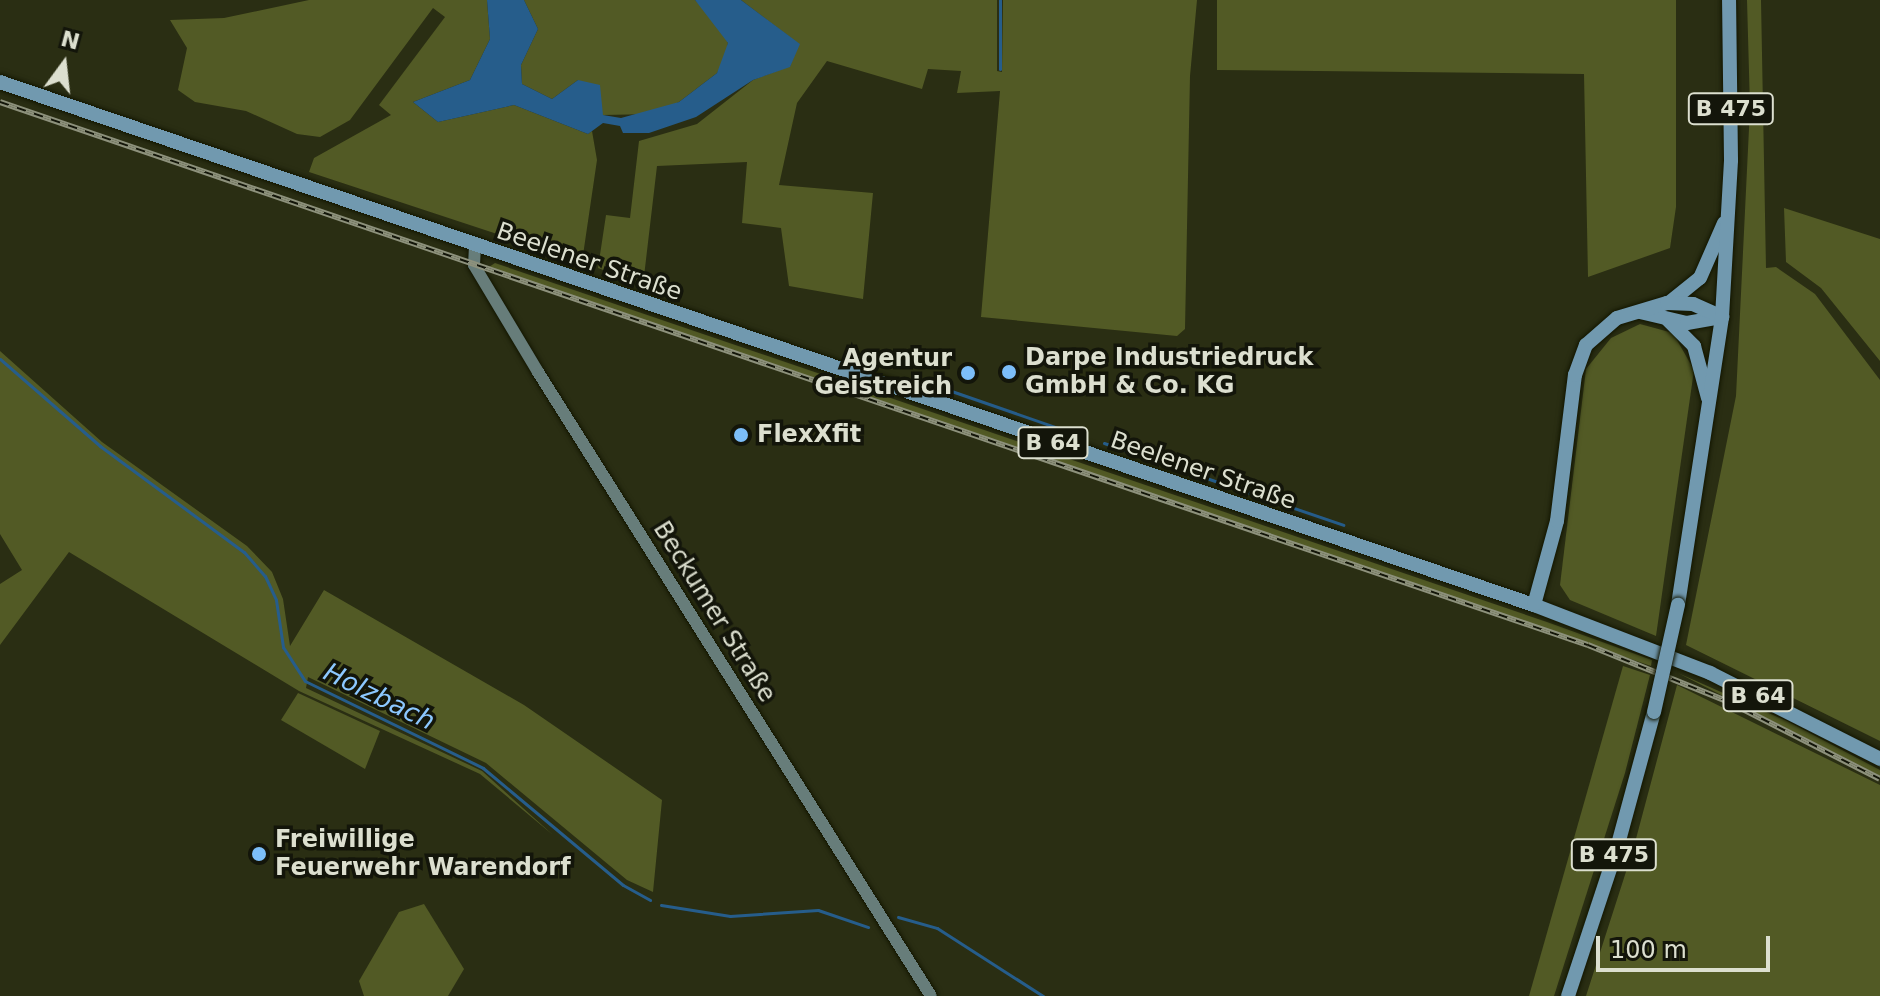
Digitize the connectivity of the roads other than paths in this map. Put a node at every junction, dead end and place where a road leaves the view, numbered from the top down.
1 (1729, 0) edge
2 (0, 82) edge
3 (1729, 211) junction
4 (475, 246) junction
5 (1667, 303) junction
6 (1636, 312) junction
7 (1722, 317) junction
8 (1668, 320) junction
9 (1711, 416) junction
10 (1534, 605) junction
11 (1880, 759) edge
12 (931, 996) edge
13 (1568, 996) edge

1 - 3 main road, B 475
2 - 4 main road, Beelener Straße / B 64
3 - 5 main road
3 - 7 main road, B 475
4 - 10 main road, Beelener Straße / B 64
4 - 12 street, Beckumer Straße
5 - 6 main road
5 - 7 main road
6 - 8 main road
6 - 10 main road
7 - 8 main road
7 - 9 main road, B 475
8 - 9 main road
9 - 13 main road, B 475, bridge
10 - 11 main road, Beelener Straße / B 64

